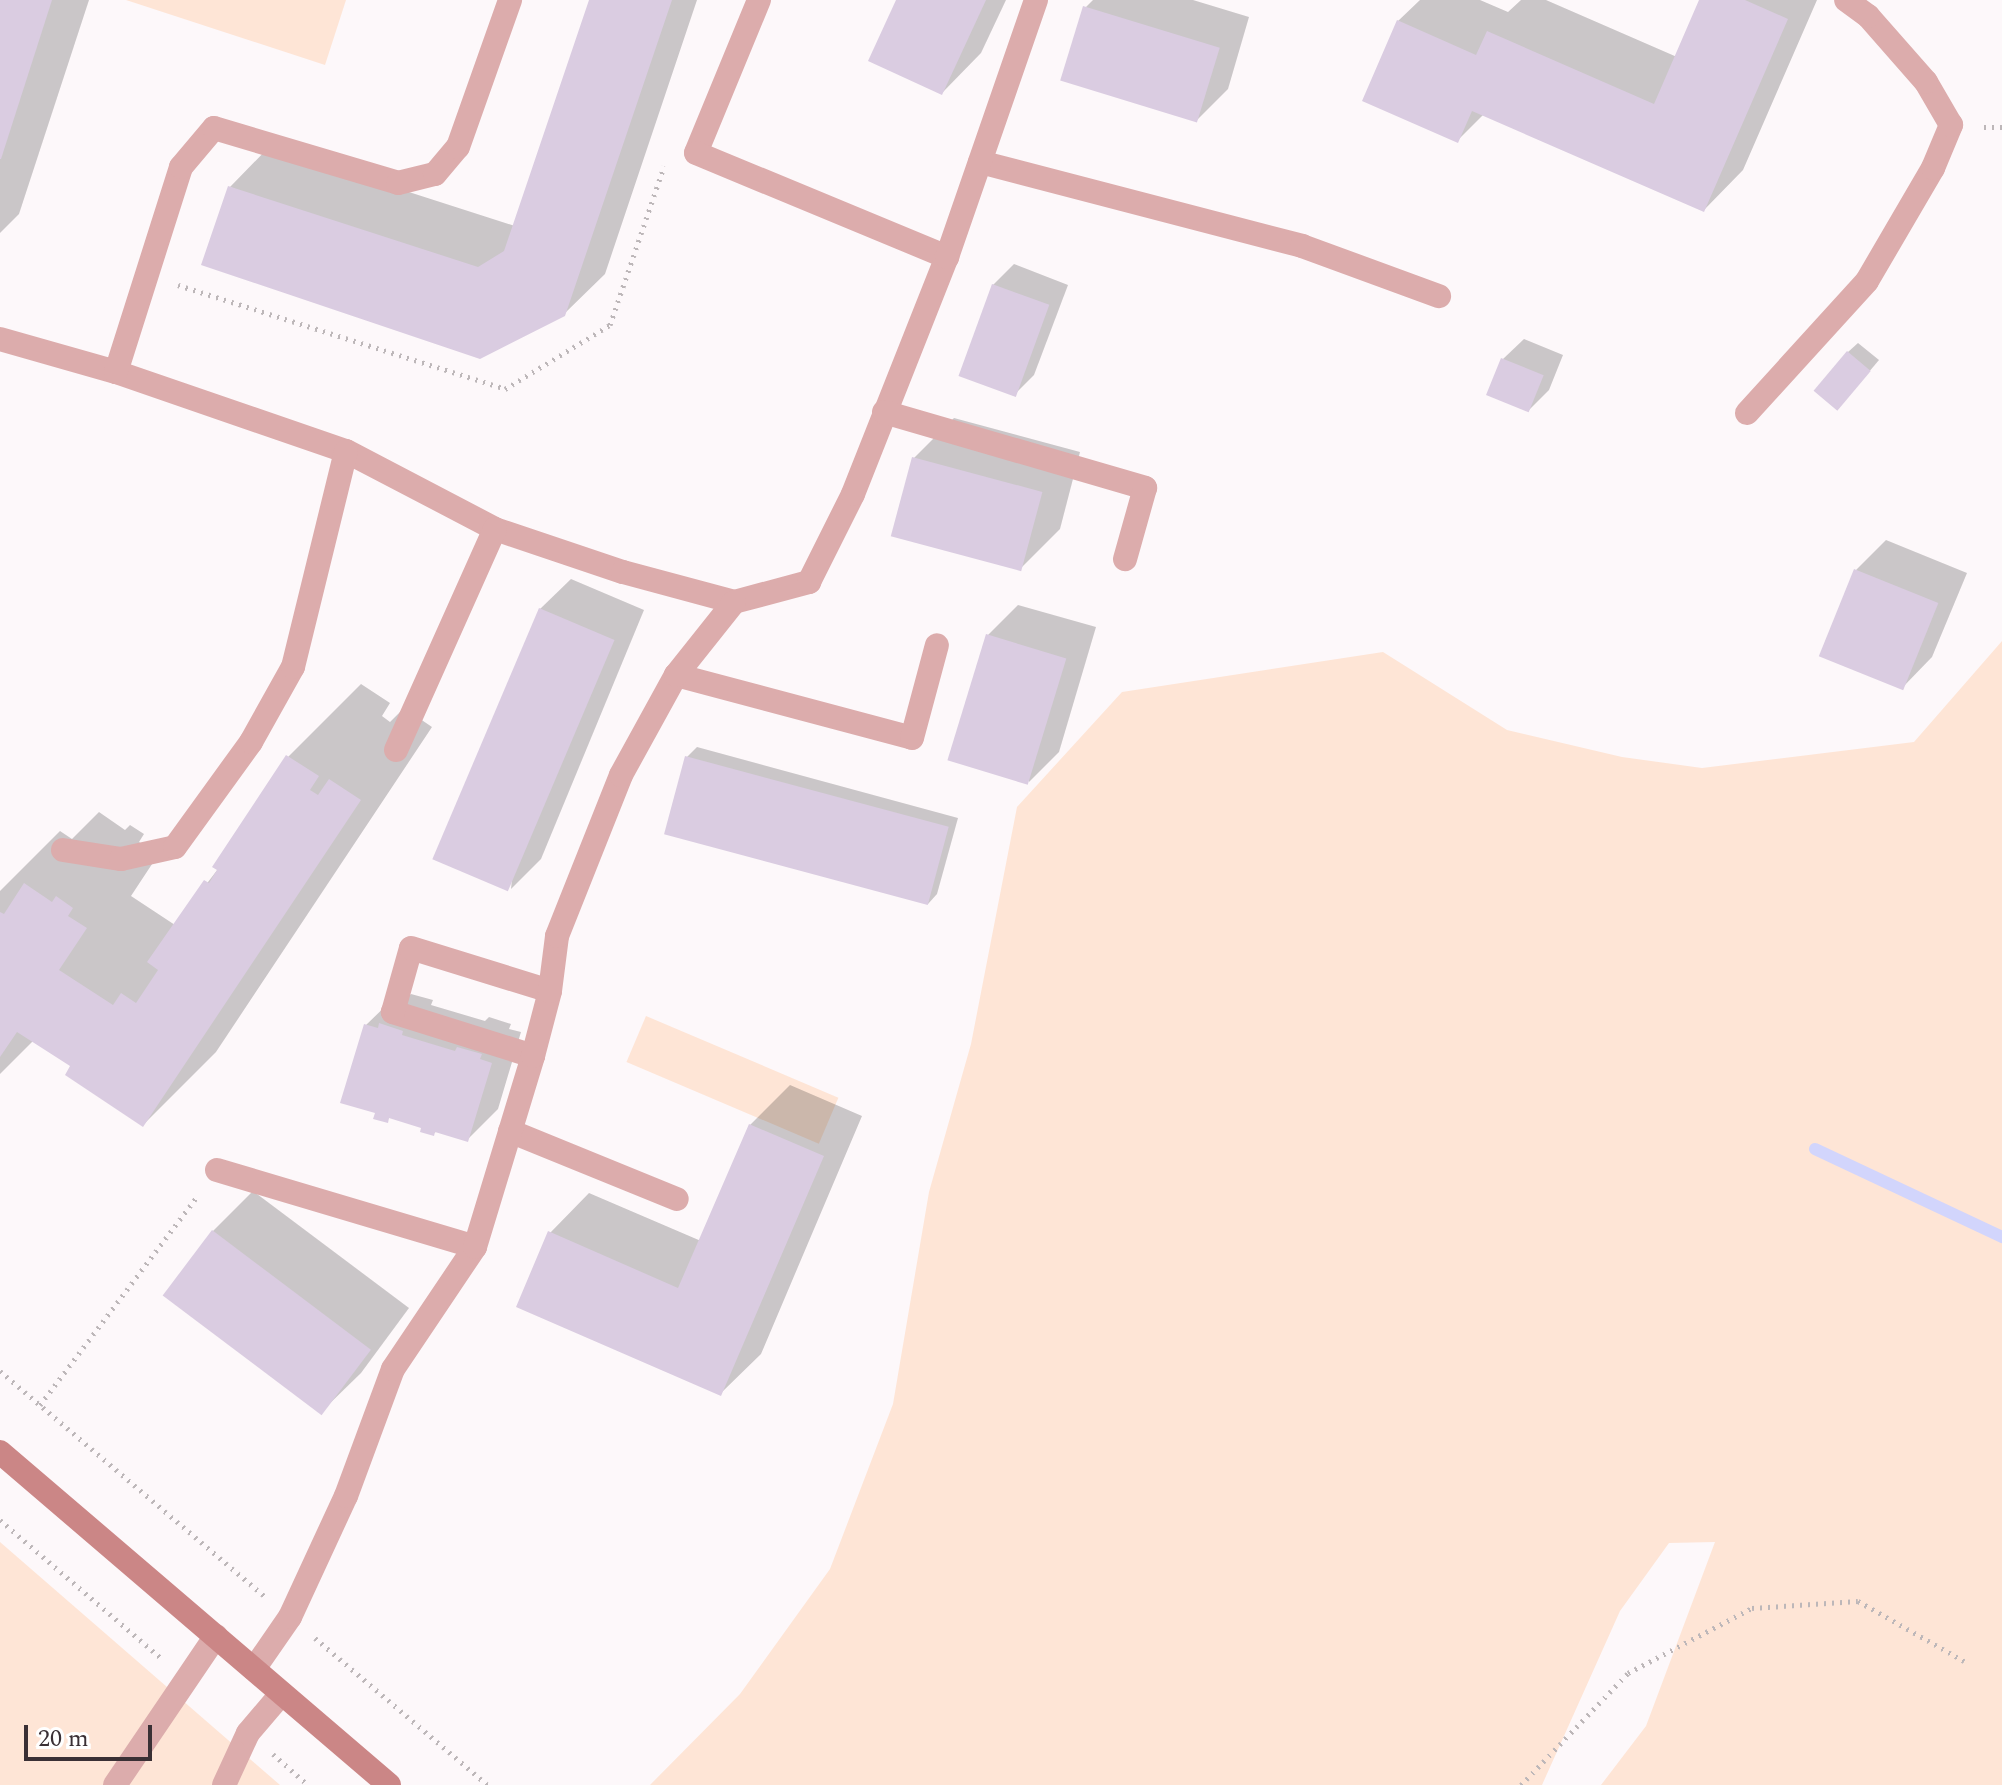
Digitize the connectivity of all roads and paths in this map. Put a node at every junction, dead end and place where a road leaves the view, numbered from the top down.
1 (510, 0) edge
2 (759, 0) edge
3 (1036, 0) edge
4 (1846, 0) edge
5 (980, 162) junction
6 (665, 163) dead end
7 (947, 257) junction
8 (146, 275) junction
9 (1439, 296) dead end
10 (0, 339) edge
11 (116, 372) junction
12 (884, 412) junction
13 (1747, 413) dead end
14 (346, 451) junction
15 (495, 529) junction
16 (1125, 559) dead end
17 (734, 602) junction
18 (937, 645) dead end
19 (676, 675) junction
20 (396, 750) dead end
21 (63, 850) dead end
22 (550, 991) junction
23 (533, 1056) junction
24 (510, 1131) junction
25 (217, 1170) joint
26 (677, 1199) dead end
27 (475, 1247) junction
28 (0, 1371) edge
29 (40, 1405) junction
30 (0, 1452) edge
31 (0, 1520) edge
32 (290, 1617) junction
33 (216, 1636) junction
34 (1964, 1661) dead end
35 (254, 1669) junction
36 (188, 1681) junction
37 (282, 1693) junction
38 (248, 1733) junction
39 (115, 1785) edge
40 (224, 1785) edge
41 (308, 1785) edge
42 (389, 1785) edge
43 (488, 1785) edge
44 (1521, 1785) edge

1 - 8 lane
2 - 7 lane
3 - 5 lane
4 - 13 lane
5 - 7 lane
5 - 9 lane
6 - 8 path
7 - 12 lane
8 - 11 lane
10 - 11 lane
11 - 14 lane
12 - 16 lane
12 - 17 lane
14 - 15 lane
14 - 21 lane
15 - 17 lane
15 - 20 lane
17 - 19 lane
18 - 19 lane
19 - 22 lane
22 - 23 lane
22 - 23 lane
23 - 24 lane
24 - 26 lane
24 - 27 lane
25 - 27 lane
25 - 29 path
27 - 32 lane
28 - 29 path
29 - 32 path
30 - 33 main road
31 - 36 path
32 - 35 lane
32 - 43 path
33 - 35 main road
33 - 36 lane
34 - 44 path
35 - 37 main road
36 - 39 lane
37 - 38 lane
37 - 42 main road
38 - 40 lane
38 - 41 path

